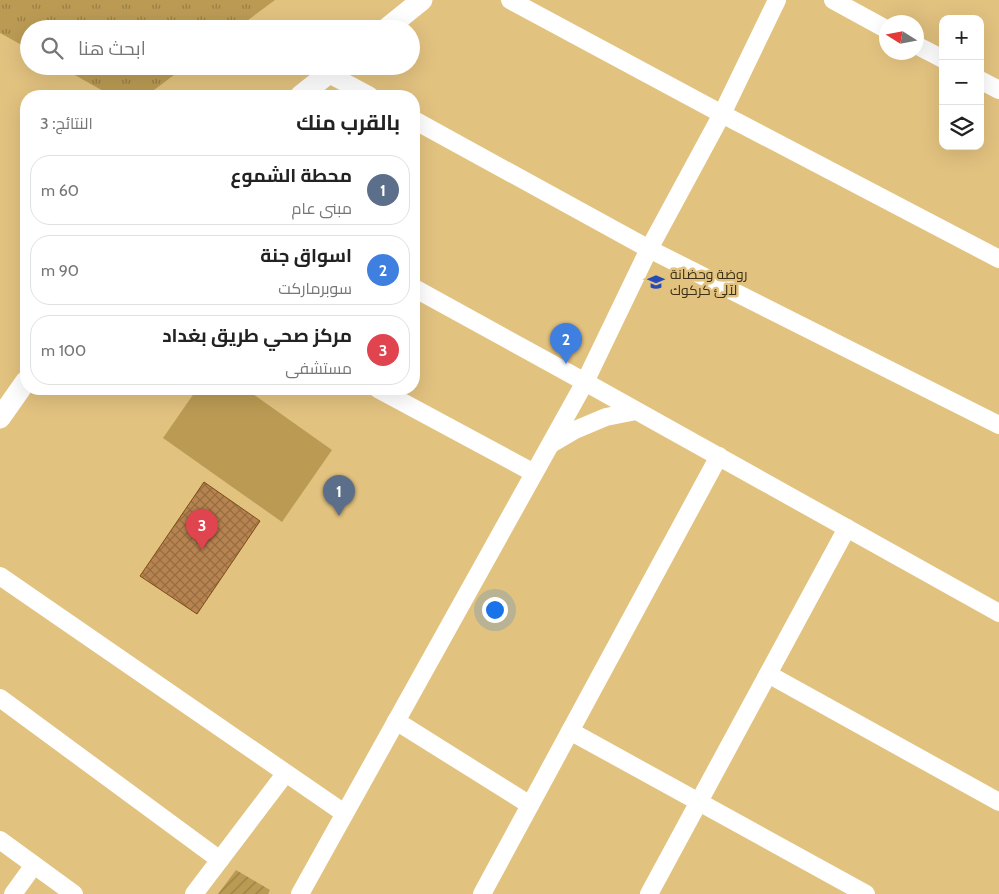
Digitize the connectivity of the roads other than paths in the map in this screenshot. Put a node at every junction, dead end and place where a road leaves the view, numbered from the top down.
1 (422, 0) edge
2 (510, 0) edge
3 (777, 0) edge
4 (833, 0) edge
5 (397, 20) edge
6 (879, 25) edge
7 (924, 49) edge
8 (939, 58) edge
9 (327, 75) edge
10 (341, 75) edge
11 (984, 82) edge
12 (308, 90) edge
13 (362, 90) edge
14 (999, 90) edge
15 (722, 114) junction
16 (420, 123) edge
17 (649, 249) junction
18 (999, 259) edge
19 (420, 291) edge
20 (585, 382) junction
21 (20, 388) edge
22 (389, 395) edge
23 (2, 410) edge
24 (636, 412) junction
25 (999, 425) edge
26 (550, 445) junction
27 (719, 456) junction
28 (534, 474) junction
29 (847, 528) junction
30 (0, 576) edge
31 (999, 613) edge
32 (768, 674) junction
33 (0, 698) edge
34 (396, 721) junction
35 (570, 731) junction
36 (285, 774) junction
37 (699, 802) junction
38 (999, 802) edge
39 (530, 805) junction
40 (344, 813) junction
41 (0, 840) edge
42 (220, 860) junction
43 (34, 865) junction
44 (13, 894) edge
45 (74, 894) edge
46 (194, 894) edge
47 (300, 894) edge
48 (482, 894) edge
49 (649, 894) edge
50 (866, 894) edge

1 - 5 street
2 - 15 street
3 - 15 street
4 - 6 street
7 - 8 street
9 - 12 street
10 - 13 street
11 - 14 street
15 - 17 street
15 - 18 street
16 - 17 street
17 - 20 street
17 - 25 street
19 - 20 street
20 - 24 street
20 - 26 street
21 - 23 street
22 - 28 street
24 - 26 street
24 - 27 street
26 - 28 street
27 - 29 street
27 - 35 street
28 - 34 street
29 - 31 street
29 - 32 street
30 - 36 street
32 - 37 street
32 - 38 street
33 - 42 street
34 - 39 street
34 - 40 street
35 - 37 street
35 - 39 street
36 - 40 street
36 - 42 street
37 - 49 street
37 - 50 street
39 - 48 street
40 - 47 street
41 - 43 street
42 - 46 street
43 - 44 street
43 - 45 street

